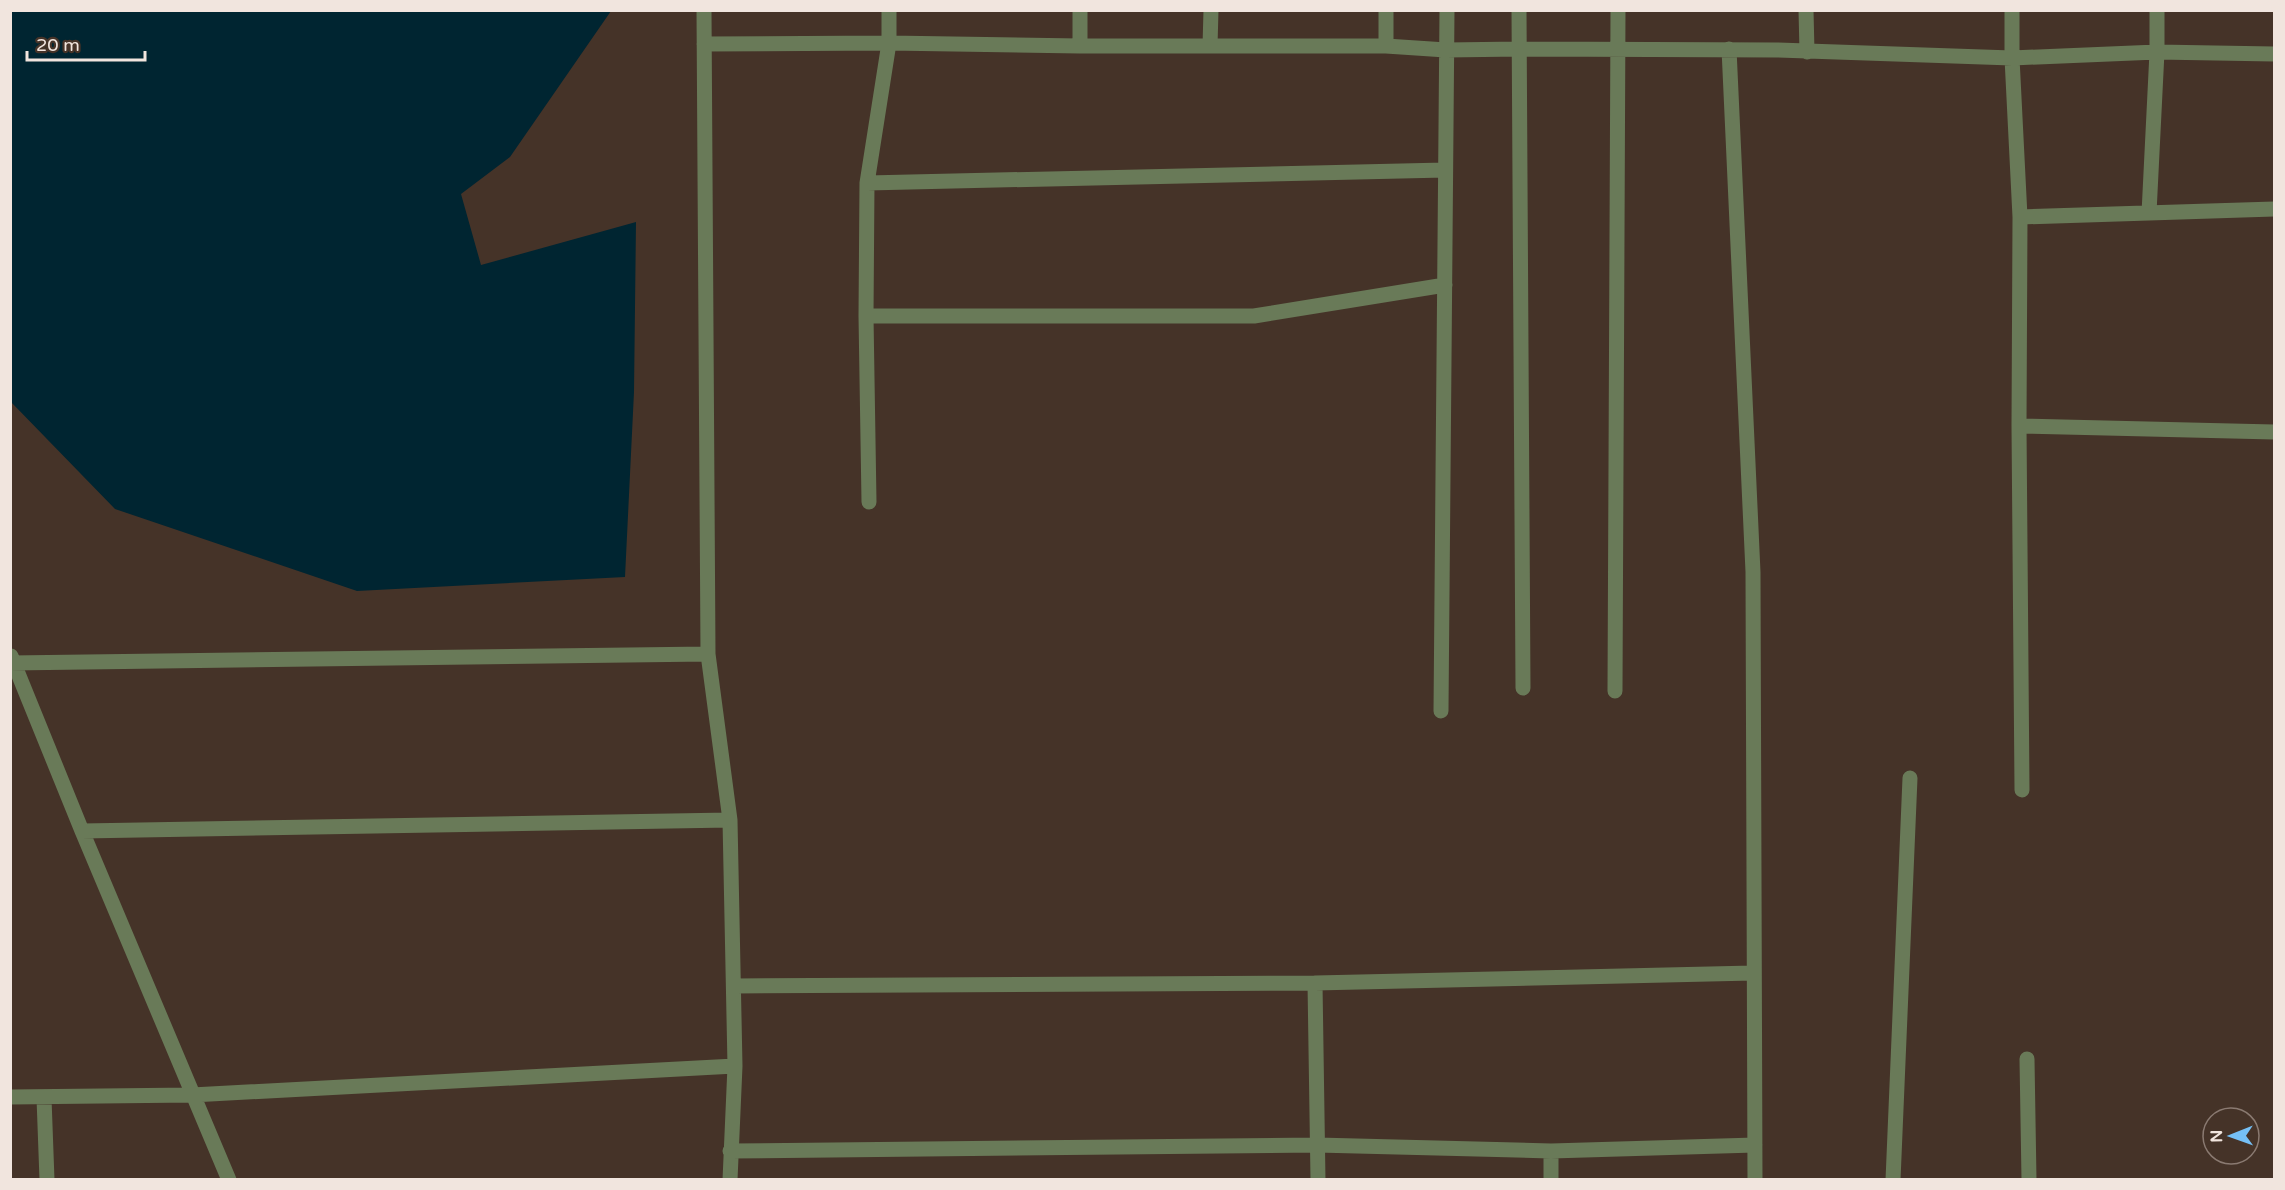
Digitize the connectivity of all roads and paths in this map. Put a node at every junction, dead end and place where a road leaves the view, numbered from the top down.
1 (704, 10) edge
2 (889, 10) edge
3 (1080, 10) edge
4 (1211, 10) edge
5 (1386, 10) edge
6 (1447, 10) edge
7 (1520, 10) edge
8 (1618, 10) edge
9 (1806, 10) edge
10 (2012, 10) edge
11 (2157, 10) edge
12 (889, 43) junction
13 (704, 44) junction
14 (1080, 46) junction
15 (1210, 46) junction
16 (1386, 46) junction
17 (1520, 48) junction
18 (1617, 49) junction
19 (1446, 50) junction
20 (1729, 50) junction
21 (1807, 52) junction
22 (2157, 52) junction
23 (2274, 54) edge
24 (2012, 58) junction
25 (1445, 170) junction
26 (867, 183) junction
27 (2274, 209) edge
28 (2149, 213) junction
29 (2020, 217) junction
30 (1444, 285) junction
31 (866, 316) junction
32 (2019, 426) junction
33 (2274, 432) edge
34 (869, 502) dead end
35 (708, 654) junction
36 (12, 660) edge
37 (1523, 688) dead end
38 (1615, 691) dead end
39 (1441, 711) dead end
40 (1910, 778) dead end
41 (2022, 790) dead end
42 (730, 820) junction
43 (82, 831) junction
44 (1753, 973) junction
45 (1315, 983) junction
46 (735, 986) junction
47 (2027, 1059) dead end
48 (735, 1066) junction
49 (192, 1095) junction
50 (10, 1097) edge
51 (44, 1098) junction
52 (1755, 1145) junction
53 (1317, 1146) junction
54 (730, 1151) junction
55 (1551, 1151) junction
56 (47, 1179) edge
57 (230, 1179) edge
58 (730, 1179) edge
59 (1318, 1179) edge
60 (1551, 1179) edge
61 (1755, 1179) edge
62 (1893, 1179) edge
63 (2029, 1179) edge

1 - 13 street
2 - 12 street
3 - 14 street
4 - 15 street
5 - 16 street
6 - 19 street
7 - 17 street
8 - 18 street
9 - 21 street
10 - 24 street
11 - 22 street
12 - 13 street
12 - 14 street
12 - 26 street
13 - 35 street
14 - 15 street
15 - 16 street
16 - 19 street
17 - 18 street
17 - 19 street
17 - 37 street
18 - 20 street
18 - 38 street
19 - 25 street
20 - 21 street
20 - 44 street
21 - 24 street
22 - 23 street
22 - 24 street
22 - 28 street
24 - 29 street
25 - 26 street
25 - 30 street
26 - 31 street
27 - 28 street
28 - 29 street
29 - 32 street
30 - 31 street
30 - 39 street
31 - 34 street
32 - 33 street
32 - 41 street
35 - 36 street
35 - 42 street
36 - 43 street
40 - 62 street
42 - 43 street
42 - 46 street
43 - 49 street
44 - 45 street
44 - 52 street
45 - 46 street
45 - 53 street
46 - 48 street
47 - 63 street
48 - 49 street
48 - 54 street
49 - 51 street
49 - 57 street
50 - 51 street
51 - 56 street
52 - 55 street
52 - 61 street
53 - 54 street
53 - 55 street
53 - 59 street
54 - 58 street
55 - 60 street

